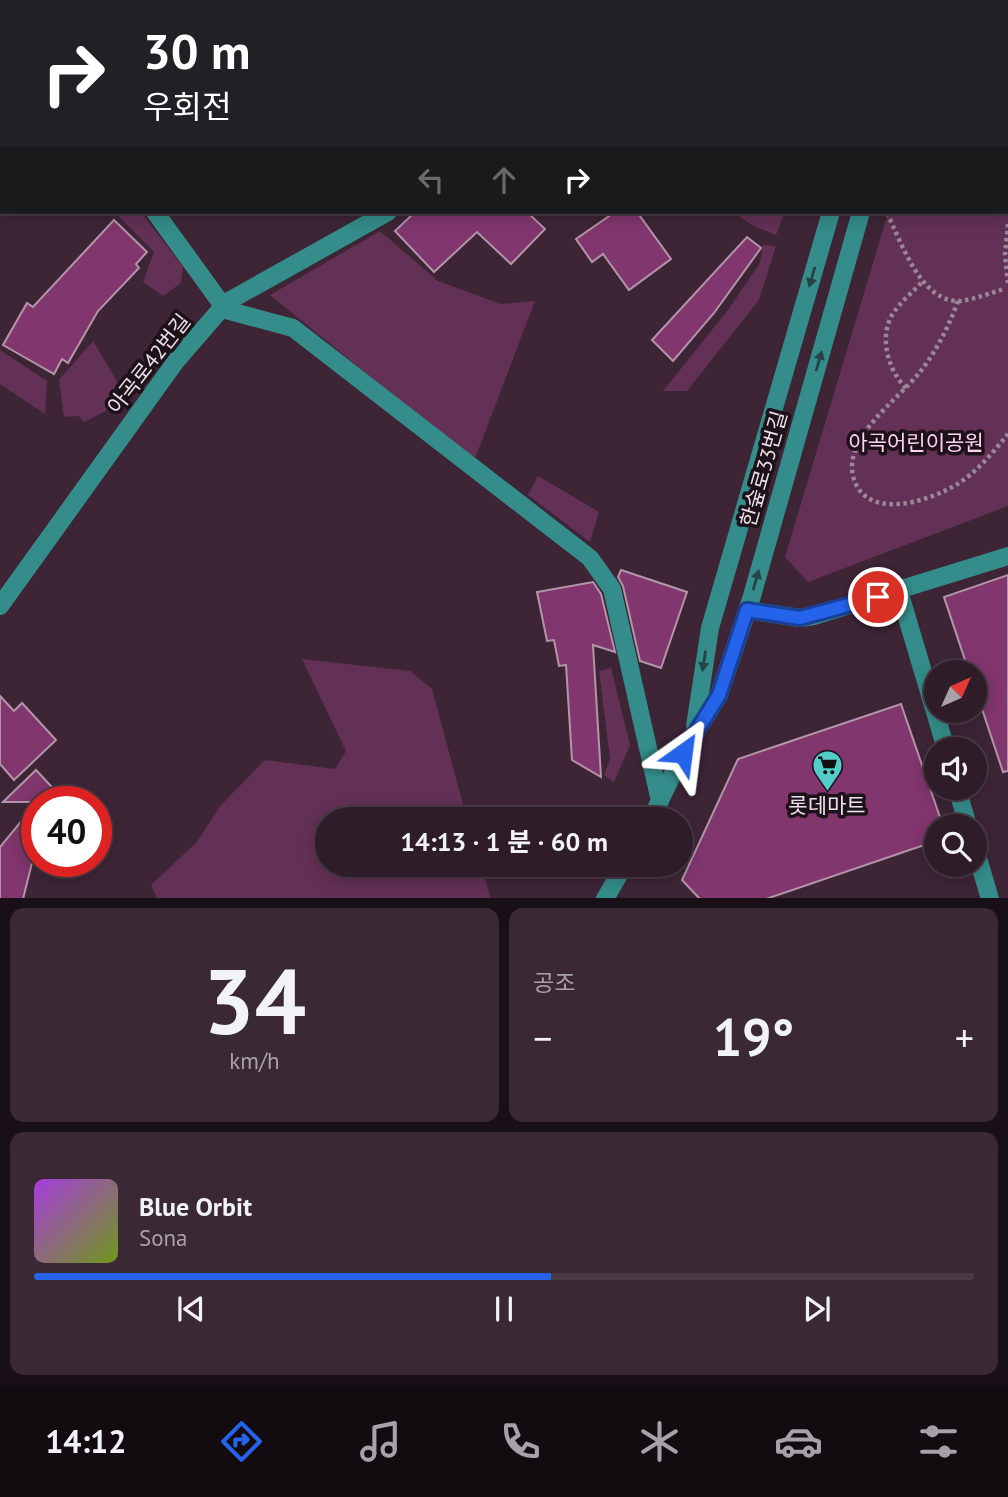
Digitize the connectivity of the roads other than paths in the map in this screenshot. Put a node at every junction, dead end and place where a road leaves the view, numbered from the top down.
1 (156, 214) edge
2 (383, 214) edge
3 (830, 214) edge
4 (860, 214) edge
5 (223, 307) junction
6 (1008, 556) edge
7 (899, 590) junction
8 (0, 606) edge
9 (747, 610) junction
10 (694, 733) junction
11 (942, 737) edge
12 (660, 801) junction
13 (657, 807) edge
14 (617, 877) edge
15 (984, 877) edge
16 (605, 898) edge
17 (990, 898) edge

1 - 5 street
2 - 5 street, 아곡로42번길
3 -> 10 street, 한숲로33번길
9 -> 4 street, 한숲로33번길
5 - 8 street, 아곡로42번길
5 - 12 street
6 - 7 street
7 - 9 street
7 - 11 street
9 - 10 street, 한숲로33번길
10 - 12 street, 한숲로33번길
12 - 13 street, 한숲로33번길
14 - 16 street
15 - 17 street

